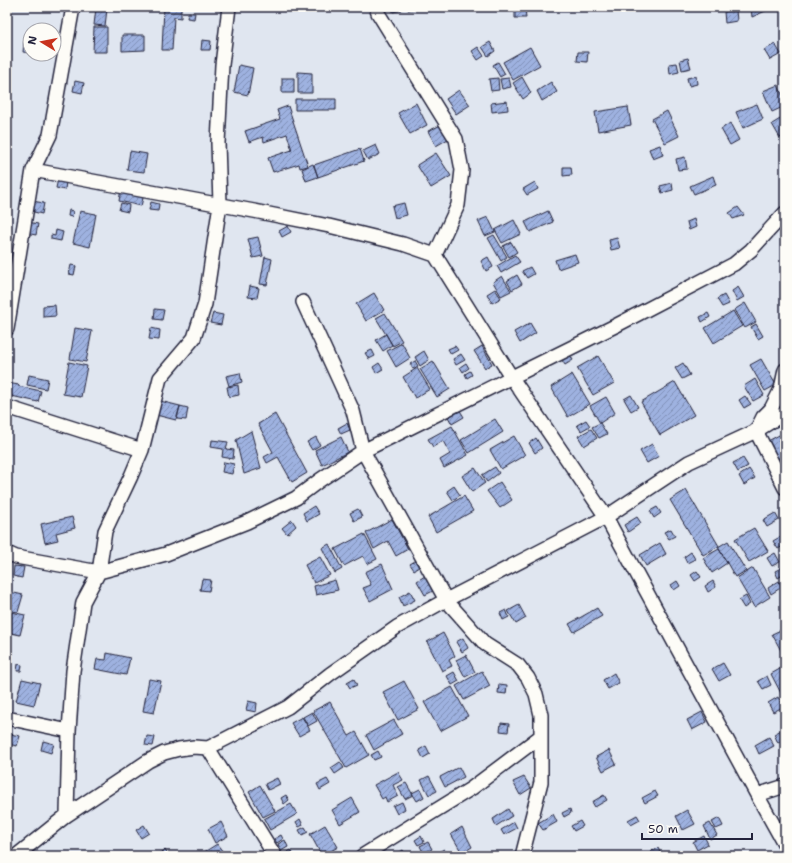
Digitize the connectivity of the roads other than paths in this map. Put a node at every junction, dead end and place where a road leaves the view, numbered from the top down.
1 (73, 7) edge
2 (229, 7) edge
3 (376, 7) edge
4 (33, 170) junction
5 (220, 204) junction
6 (785, 213) edge
7 (435, 255) junction
8 (303, 302) dead end
9 (7, 329) edge
10 (785, 370) edge
11 (512, 378) junction
12 (7, 407) edge
13 (785, 412) edge
14 (756, 431) junction
15 (142, 450) junction
16 (363, 451) junction
17 (785, 488) edge
18 (606, 517) junction
19 (7, 553) edge
20 (99, 572) junction
21 (446, 600) junction
22 (7, 718) edge
23 (69, 731) junction
24 (541, 736) junction
25 (208, 748) junction
26 (785, 786) edge
27 (756, 794) junction
28 (67, 815) junction
29 (785, 845) edge
30 (16, 856) edge
31 (275, 856) edge
32 (362, 856) edge
33 (522, 856) edge

1 - 4 street
2 - 5 street
3 - 7 street
4 - 5 street
4 - 9 street
5 - 7 street
5 - 15 street
6 - 11 street
7 - 11 street
8 - 16 street
10 - 14 street
11 - 16 street
11 - 18 street
12 - 15 street
13 - 14 street
14 - 17 street
14 - 18 street
15 - 20 street
16 - 20 street
16 - 21 street
18 - 21 street
18 - 27 street
19 - 20 street
20 - 23 street
21 - 24 street
21 - 25 street
22 - 23 street
23 - 28 street
24 - 32 street
24 - 33 street
25 - 28 street
25 - 31 street
26 - 27 street
27 - 29 street
28 - 30 street

